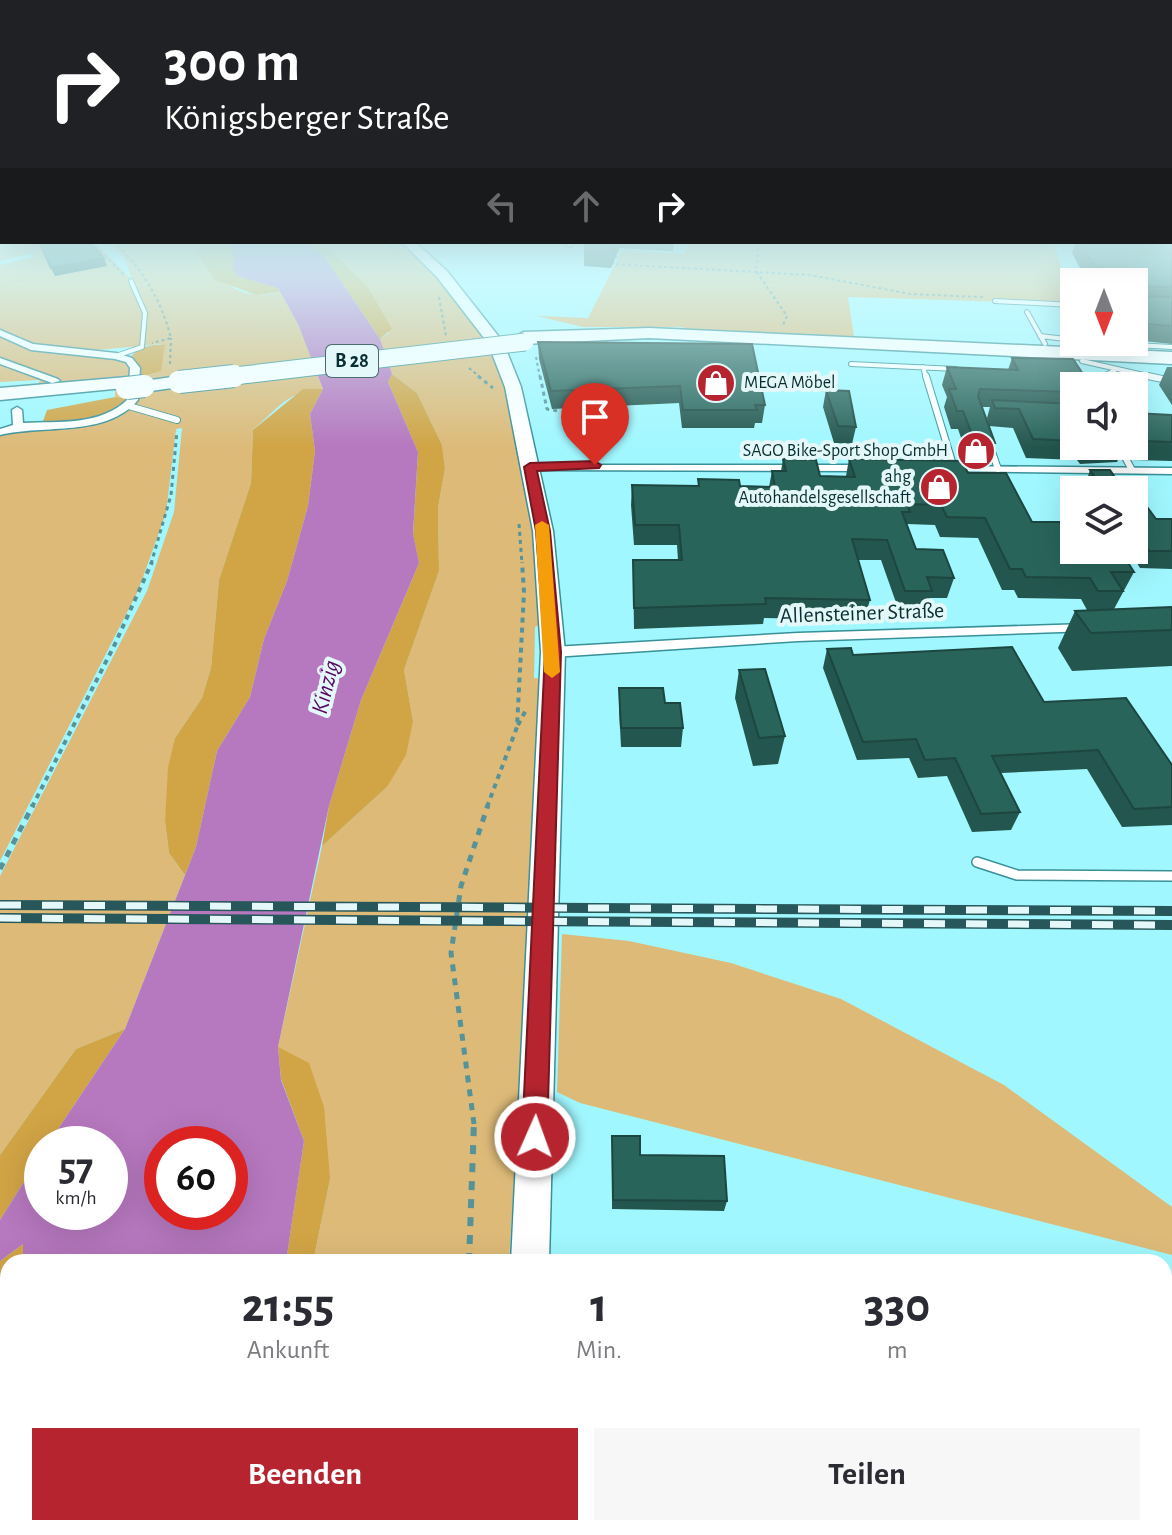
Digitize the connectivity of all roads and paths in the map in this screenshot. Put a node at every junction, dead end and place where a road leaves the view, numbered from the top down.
1 (141, 305) edge
2 (466, 305) edge
3 (779, 305) edge
4 (1027, 312) dead end
5 (775, 328) dead end
6 (0, 333) edge
7 (1040, 336) junction
8 (171, 338) dead end
9 (1060, 342) edge
10 (1045, 344) dead end
11 (1172, 347) edge
12 (1060, 348) edge
13 (1148, 348) edge
14 (60, 352) junction
15 (116, 356) junction
16 (1094, 356) edge
17 (1120, 356) edge
18 (1148, 356) edge
19 (550, 357) edge
20 (1172, 358) edge
21 (49, 359) dead end
22 (0, 361) edge
23 (851, 364) dead end
24 (38, 366) dead end
25 (1172, 366) edge
26 (923, 367) junction
27 (966, 369) edge
28 (1115, 370) junction
29 (1111, 372) edge
30 (27, 373) junction
31 (176, 375) junction
32 (55, 381) dead end
33 (1172, 381) edge
34 (134, 389) junction
35 (0, 394) edge
36 (595, 407) edge
37 (558, 411) dead end
38 (9, 413) edge
39 (177, 420) joint
40 (594, 429) dead end
41 (984, 430) edge
42 (0, 432) edge
43 (1127, 460) edge
44 (530, 467) junction
45 (882, 468) edge
46 (940, 469) edge
47 (955, 469) junction
48 (998, 469) junction
49 (1132, 470) junction
50 (1172, 471) edge
51 (519, 522) dead end
52 (1110, 627) edge
53 (553, 652) junction
54 (977, 862) dead end
55 (0, 869) edge
56 (1172, 876) edge
57 (470, 1254) edge
58 (530, 1254) edge

1 - 15 lane
2 - 44 main road
3 - 5 path
4 - 7 lane
6 - 14 street
7 - 9 lane
7 - 10 lane
8 - 31 path
11 - 13 lane
12 - 31 highway, B 28, bridge
14 - 15 street
14 - 21 street
15 - 34 street
16 - 28 lane
17 - 25 highway, B 28
18 - 20 highway, B 28
19 - 37 path
22 - 30 street
23 - 26 lane
24 - 30 street
26 - 27 lane
26 - 47 lane
28 - 29 lane
28 - 33 lane
30 - 32 street
31 - 34 highway, B 28
34 - 35 highway, B 28
34 - 38 highway, B 28
34 - 38 street
34 - 39 lane
36 - 40 path
38 - 42 street
39 - 55 path
41 - 48 lane
43 - 49 lane
44 - 45 street
44 - 53 main road
46 - 47 street
47 - 48 street
48 - 49 street
49 - 50 street
51 - 57 path
52 - 53 street, Allensteiner Straße
53 - 58 main road
54 - 56 lane

